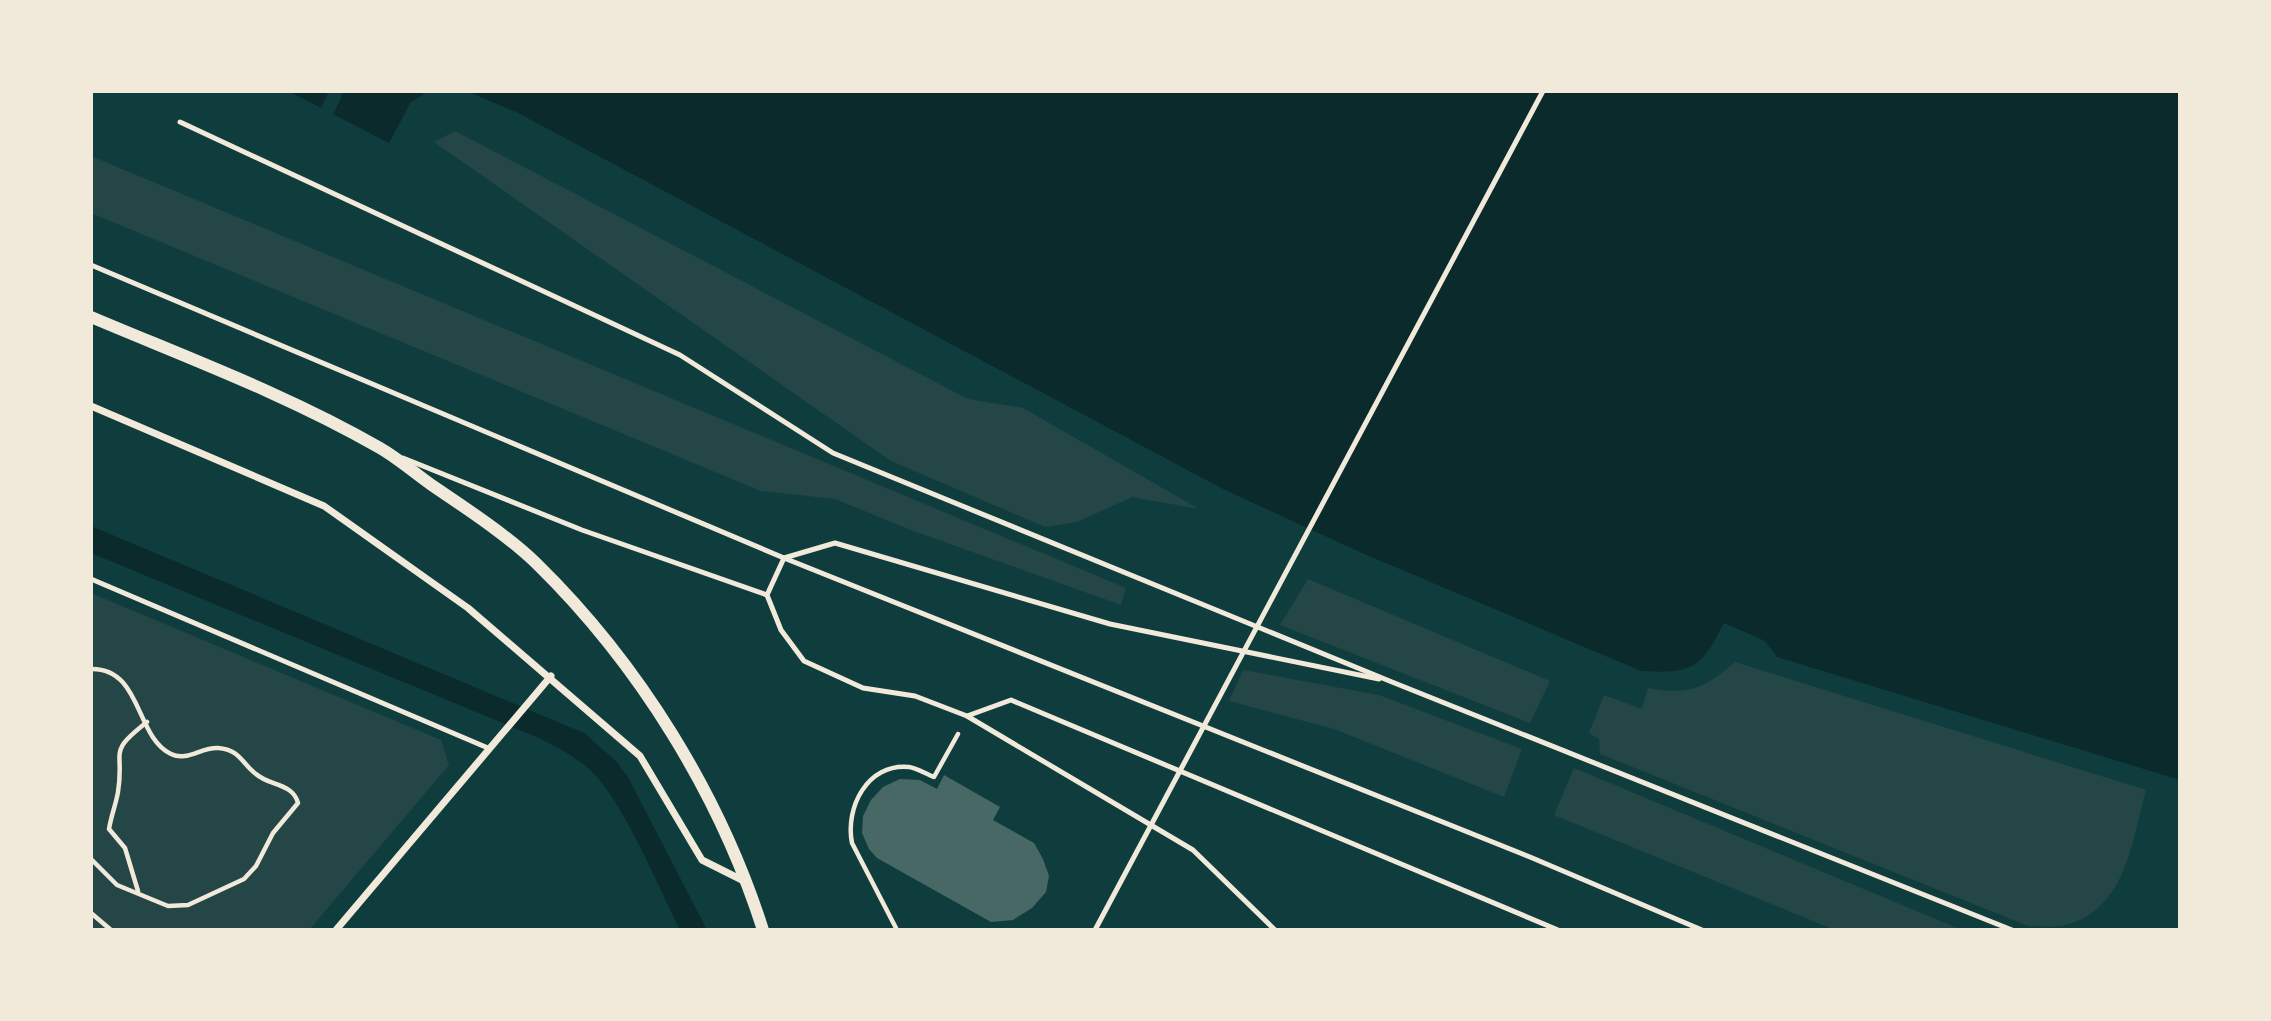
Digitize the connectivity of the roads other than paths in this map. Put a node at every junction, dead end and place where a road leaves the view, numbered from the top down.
1 (1543, 91) edge
2 (180, 122) dead end
3 (91, 265) edge
4 (91, 317) edge
5 (91, 406) edge
6 (381, 449) junction
7 (784, 558) junction
8 (91, 579) edge
9 (767, 595) junction
10 (551, 676) junction
11 (1391, 682) junction
12 (967, 716) junction
13 (488, 748) junction
14 (748, 882) junction
15 (336, 930) edge
16 (763, 930) edge
17 (1095, 930) edge
18 (1275, 930) edge
19 (1559, 930) edge
20 (1702, 930) edge
21 (2012, 930) edge

1 - 17 lane
2 - 11 lane
3 - 7 lane
4 - 6 street
5 - 10 street
6 - 9 lane
6 - 14 street
7 - 9 lane
7 - 11 lane
7 - 20 lane
8 - 13 lane
9 - 12 lane
10 - 13 street
10 - 14 street
11 - 21 lane
12 - 18 lane
12 - 19 lane
13 - 15 street
14 - 16 street

